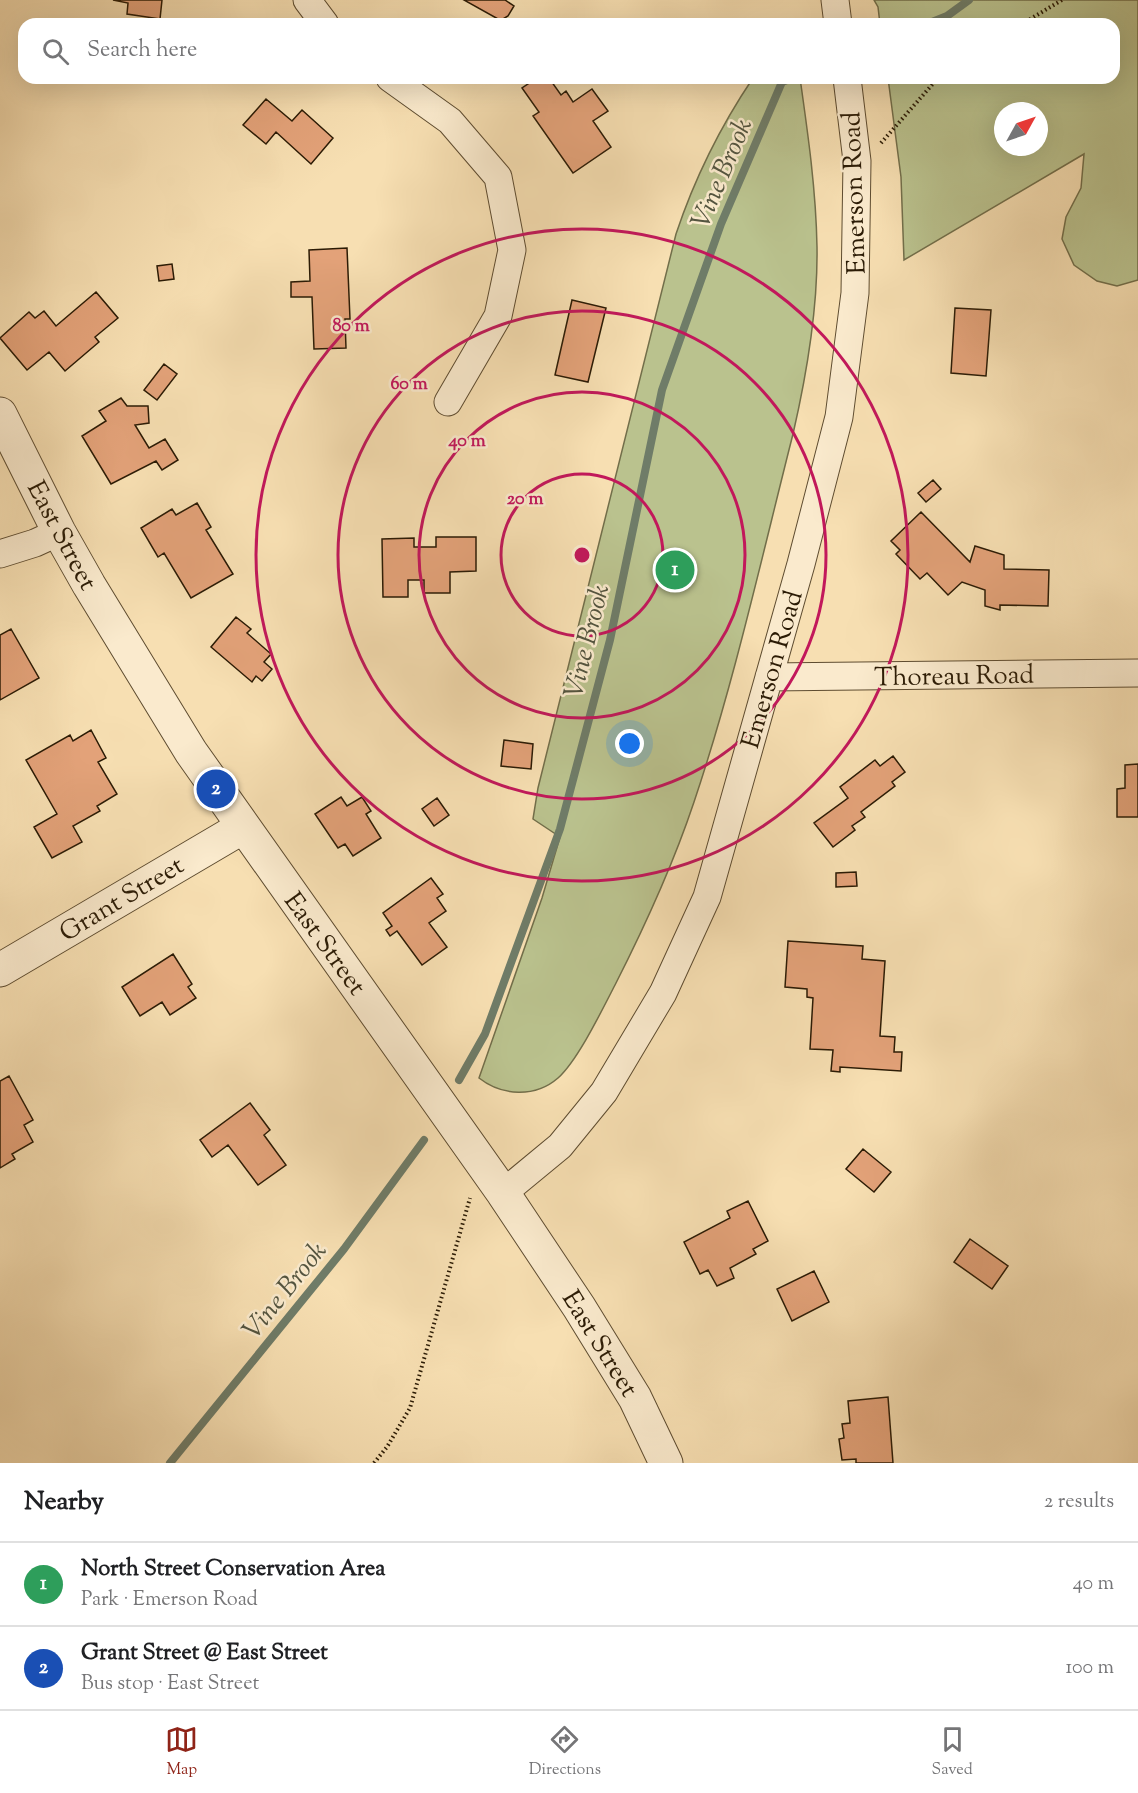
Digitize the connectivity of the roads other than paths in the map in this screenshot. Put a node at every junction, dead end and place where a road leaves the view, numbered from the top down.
1 (307, 0) edge
2 (835, 0) edge
3 (321, 18) edge
4 (837, 18) edge
5 (398, 84) edge
6 (848, 84) edge
7 (448, 402) dead end
8 (0, 414) edge
9 (60, 532) junction
10 (0, 555) edge
11 (1138, 673) edge
12 (769, 677) junction
13 (243, 827) junction
14 (0, 970) edge
15 (503, 1193) junction
16 (666, 1463) edge

1 - 3 street
2 - 4 street
5 - 7 street
6 - 12 street, Emerson Road
8 - 9 street, East Street
9 - 10 street
9 - 13 street, East Street
11 - 12 street, Thoreau Road
12 - 15 street, Emerson Road
13 - 14 street, Grant Street
13 - 15 street, East Street
15 - 16 street, East Street

